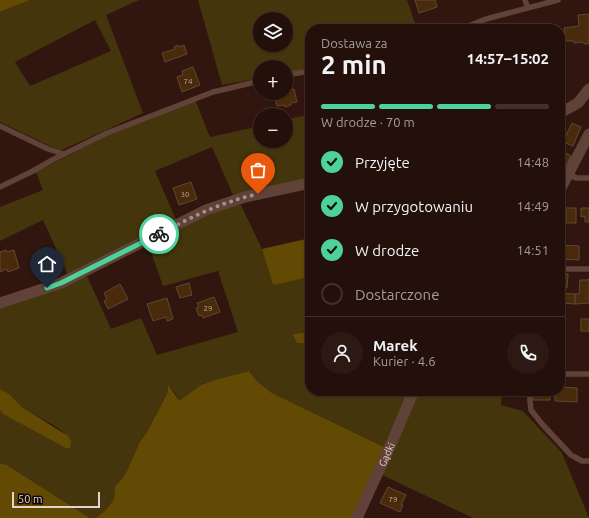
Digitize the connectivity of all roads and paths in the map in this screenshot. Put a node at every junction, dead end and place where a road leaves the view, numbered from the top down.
1 (525, 0) edge
2 (558, 0) edge
3 (528, 8) junction
4 (474, 24) edge
5 (305, 72) edge
6 (293, 74) edge
7 (253, 82) edge
8 (589, 89) edge
9 (565, 110) edge
10 (0, 126) edge
11 (589, 134) edge
12 (64, 154) junction
13 (569, 174) junction
14 (589, 178) edge
15 (565, 181) edge
16 (305, 184) edge
17 (0, 187) edge
18 (565, 269) edge
19 (589, 269) edge
20 (0, 303) edge
21 (565, 374) edge
22 (589, 374) edge
23 (412, 396) edge
24 (530, 396) edge
25 (589, 461) edge
26 (357, 518) edge

1 - 3 lane
2 - 3 lane
3 - 4 lane
5 - 6 lane
7 - 12 lane
8 - 9 street
10 - 12 lane
11 - 13 street
12 - 17 lane
13 - 14 lane
13 - 15 street
16 - 20 street
18 - 19 lane
21 - 22 lane
23 - 26 street, Gądki
24 - 25 lane

